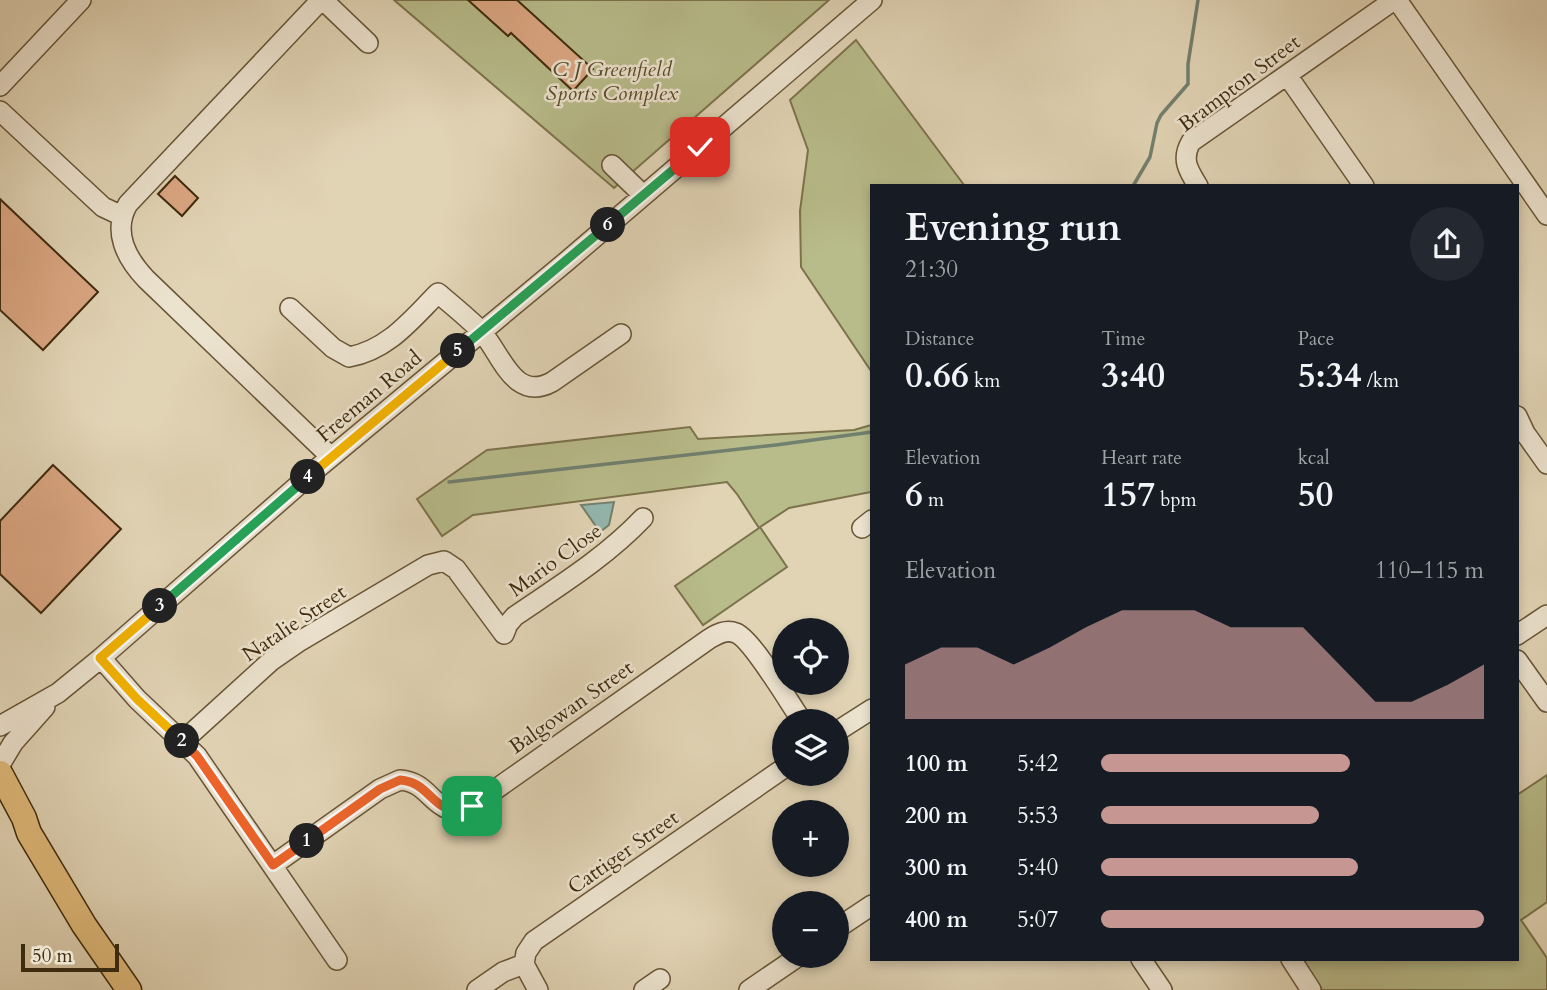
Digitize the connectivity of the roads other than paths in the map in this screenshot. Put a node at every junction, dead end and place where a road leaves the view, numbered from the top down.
1 (80, 0) edge
2 (322, 0) edge
3 (872, 0) edge
4 (1396, 0) edge
5 (368, 43) dead end
6 (1287, 75) junction
7 (0, 86) edge
8 (0, 111) edge
9 (612, 164) dead end
10 (1197, 184) edge
11 (1363, 184) edge
12 (643, 195) junction
13 (1547, 215) edge
14 (121, 216) junction
15 (290, 308) dead end
16 (482, 332) junction
17 (621, 334) dead end
18 (1519, 420) edge
19 (331, 457) junction
20 (1547, 464) edge
21 (643, 518) dead end
22 (444, 562) joint
23 (1547, 615) edge
24 (1519, 634) edge
25 (100, 658) junction
26 (1519, 663) edge
27 (58, 693) junction
28 (1547, 702) edge
29 (794, 709) edge
30 (870, 710) edge
31 (849, 724) edge
32 (0, 726) edge
33 (183, 741) junction
34 (0, 753) edge
35 (0, 764) edge
36 (0, 773) edge
37 (772, 776) edge
38 (0, 806) edge
39 (29, 833) junction
40 (273, 865) junction
41 (870, 906) edge
42 (849, 920) edge
43 (337, 960) dead end
44 (1142, 961) edge
45 (1292, 961) edge
46 (524, 964) junction
47 (781, 968) edge
48 (1303, 987) edge
49 (129, 990) edge
50 (477, 990) edge
51 (538, 990) edge
52 (749, 990) edge
53 (1162, 990) edge

1 - 7 street
2 - 5 street
2 - 14 street
3 - 12 street, Freeman Road
4 - 6 street, Brampton Street
4 - 13 street
6 - 10 street, Brampton Street
6 - 11 street
8 - 14 street
9 - 12 street
12 - 16 street, Freeman Road
14 - 19 street
15 - 16 street
16 - 17 street
16 - 19 street, Freeman Road
18 - 20 street
19 - 25 street, Freeman Road
21 - 22 street, Mario Close
22 - 33 street, Natalie Street
23 - 24 street
25 - 27 street, Freeman Road
25 - 33 street
26 - 28 street
27 - 32 street, Freeman Road
27 - 35 street, Freeman Road
29 - 40 street, Balgowan Street
30 - 31 street
33 - 40 street
34 - 35 main road
36 - 39 main road
37 - 46 street, Cattiger Street
38 - 39 main road
39 - 49 main road
40 - 43 street
41 - 42 street
44 - 53 street
45 - 48 street
46 - 50 street
46 - 51 street
47 - 52 street

